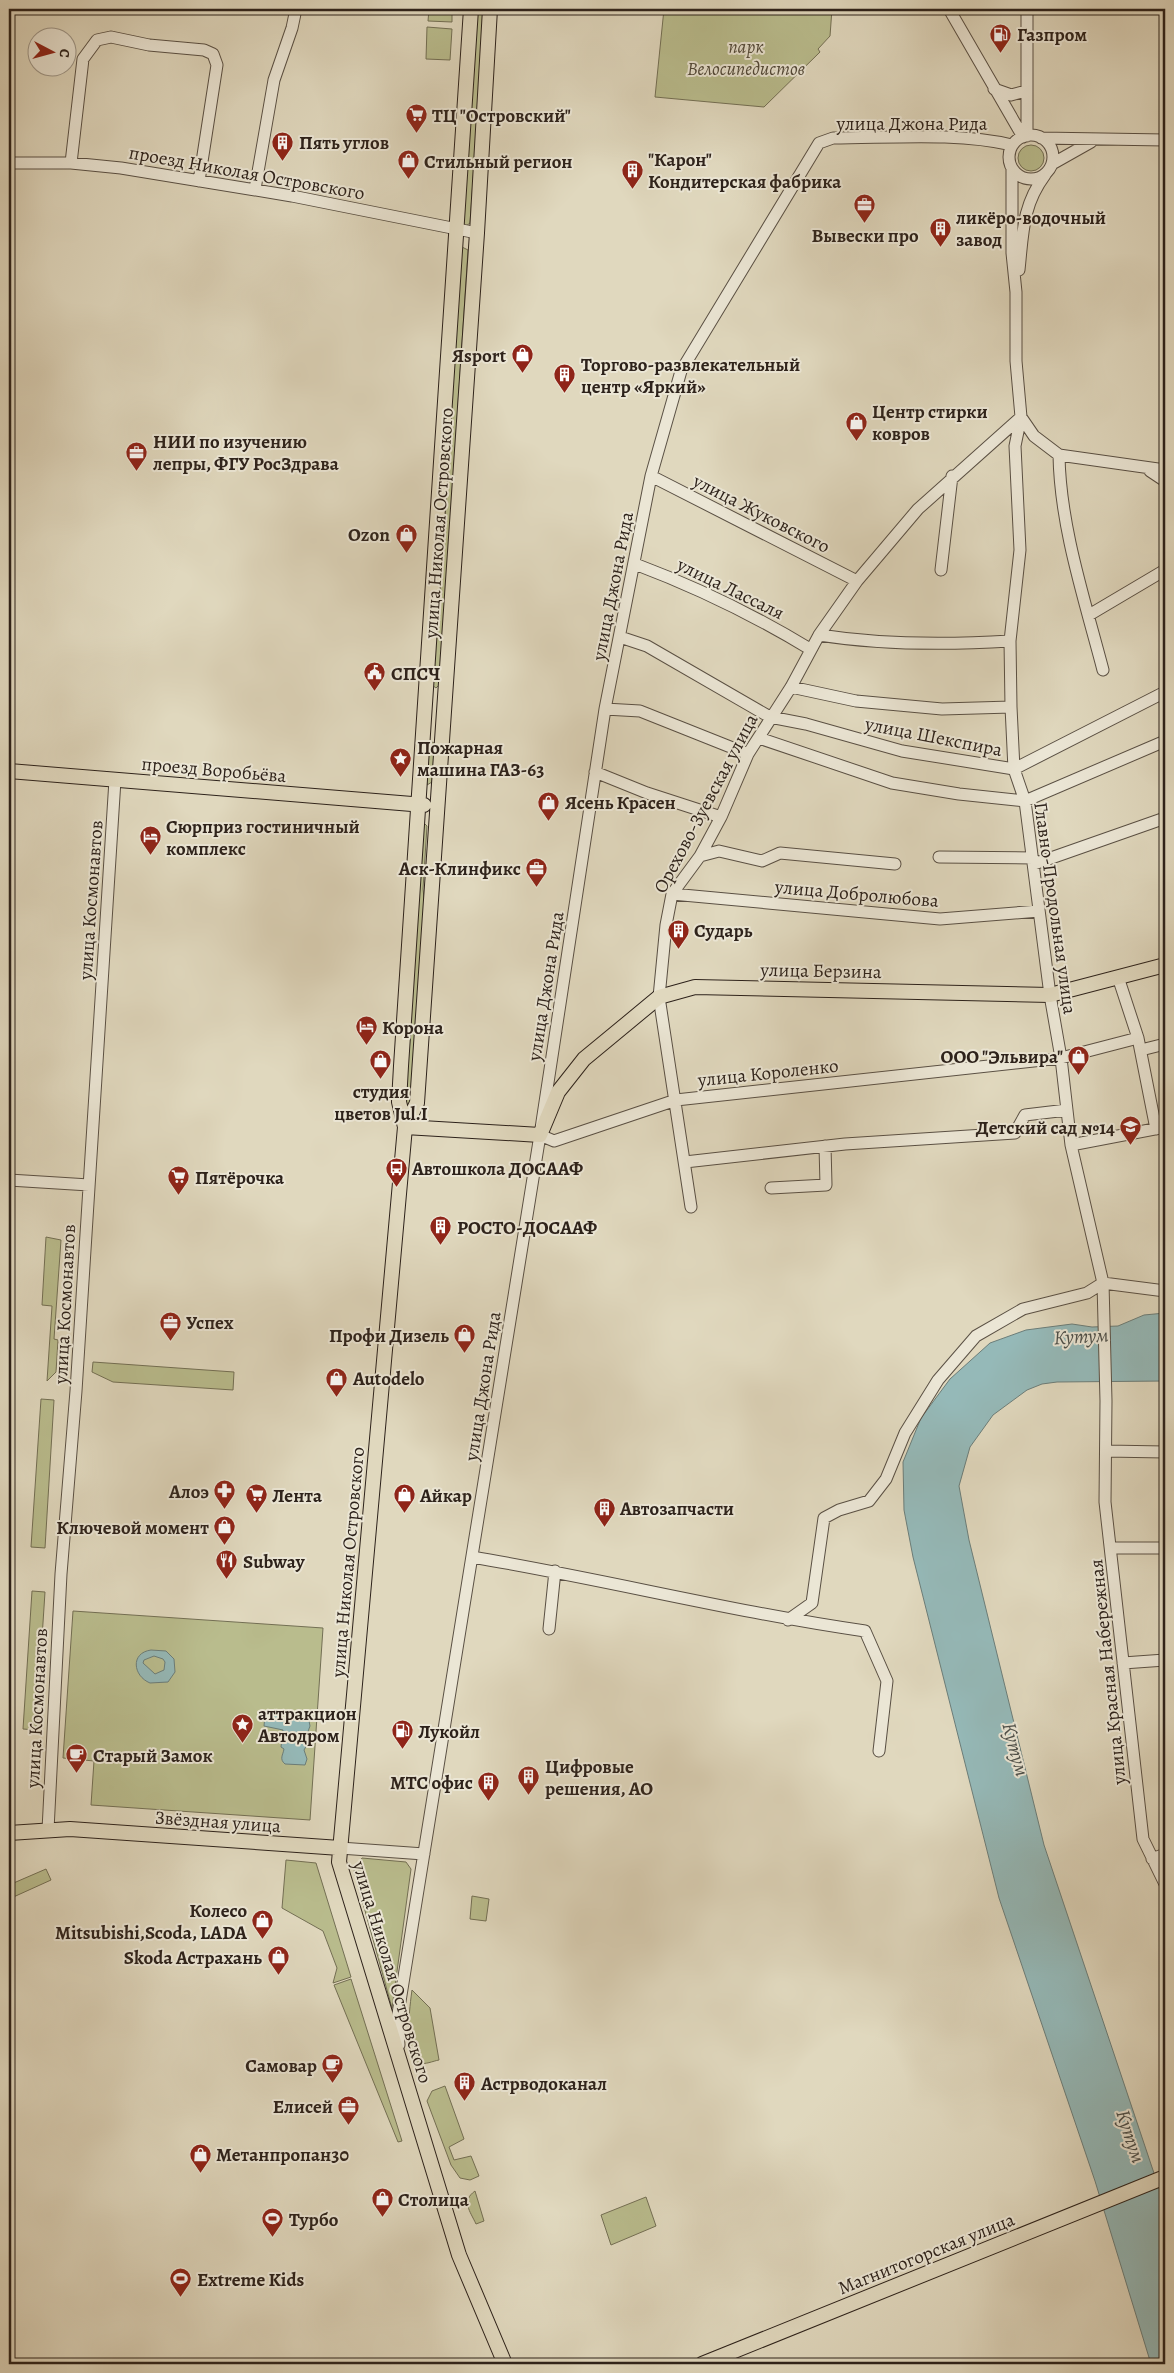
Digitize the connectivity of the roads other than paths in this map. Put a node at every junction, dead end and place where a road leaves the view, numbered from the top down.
1 (296, 9) edge
2 (470, 9) edge
3 (490, 9) edge
4 (949, 9) edge
5 (1027, 9) edge
6 (1026, 91) junction
7 (997, 94) junction
8 (1041, 138) junction
9 (1019, 140) junction
10 (1094, 140) junction
11 (1165, 140) edge
12 (9, 163) edge
13 (70, 163) junction
14 (1048, 169) junction
15 (1012, 170) junction
16 (199, 181) junction
17 (255, 189) junction
18 (458, 230) junction
19 (477, 233) junction
20 (1016, 292) junction
21 (1021, 417) junction
22 (1059, 455) junction
23 (1148, 470) junction
24 (1165, 470) edge
25 (651, 476) junction
26 (952, 476) junction
27 (1165, 480) edge
28 (634, 564) junction
29 (941, 570) dead end
30 (1165, 570) edge
31 (857, 581) junction
32 (1089, 615) junction
33 (819, 635) junction
34 (620, 637) junction
35 (1010, 641) junction
36 (810, 649) junction
37 (1103, 670) dead end
38 (791, 687) junction
39 (1165, 692) edge
40 (1011, 707) junction
41 (605, 708) junction
42 (424, 716) junction
43 (444, 717) junction
44 (770, 717) junction
45 (759, 738) junction
46 (1165, 741) edge
47 (748, 754) junction
48 (1014, 769) junction
49 (9, 771) edge
50 (595, 772) junction
51 (115, 780) junction
52 (1025, 801) junction
53 (417, 805) junction
54 (437, 806) junction
55 (721, 817) junction
56 (1165, 818) edge
57 (700, 856) junction
58 (939, 857) dead end
59 (1034, 861) junction
60 (895, 864) dead end
61 (672, 894) junction
62 (1039, 911) junction
63 (1165, 965) edge
64 (1118, 976) junction
65 (1050, 994) junction
66 (658, 997) junction
67 (1140, 1044) junction
68 (1165, 1044) edge
69 (1061, 1058) junction
70 (676, 1100) junction
71 (1067, 1110) junction
72 (405, 1127) junction
73 (1161, 1128) edge
74 (540, 1135) junction
75 (1071, 1145) junction
76 (825, 1146) junction
77 (684, 1162) junction
78 (9, 1180) edge
79 (88, 1185) junction
80 (771, 1188) dead end
81 (691, 1207) dead end
82 (1103, 1283) junction
83 (1165, 1291) edge
84 (1106, 1401) joint
85 (1106, 1451) junction
86 (1165, 1452) edge
87 (1110, 1548) junction
88 (1165, 1548) edge
89 (472, 1557) junction
90 (555, 1571) junction
91 (788, 1620) junction
92 (549, 1629) dead end
93 (1165, 1660) edge
94 (1123, 1662) junction
95 (879, 1751) dead end
96 (48, 1830) junction
97 (9, 1833) edge
98 (340, 1848) junction
99 (424, 1854) junction
100 (1165, 1854) edge
101 (1152, 1858) junction
102 (1165, 1884) edge
103 (402, 2067) junction
104 (1165, 2177) edge
105 (505, 2364) edge
106 (702, 2364) edge

1 - 17 street
2 - 18 main road, улица Николая Островского
3 - 19 main road, улица Николая Островского
4 - 7 street
5 - 6 street
6 - 7 street
6 - 9 street
7 - 9 street
8 - 9 street
8 - 10 street
8 - 14 street
9 - 15 street
9 - 25 street, улица Джона Рида
10 - 11 street
10 - 14 street
12 - 13 street, проезд Николая Островского
13 - 16 street, проезд Николая Островского
13 - 16 street
14 - 15 street
14 - 20 street
15 - 20 street
16 - 17 street, проезд Николая Островского
17 - 18 street, проезд Николая Островского
18 - 19 street, проезд Николая Островского
18 - 42 main road, улица Николая Островского
19 - 43 main road, улица Николая Островского
20 - 21 street
21 - 22 street
21 - 26 street, Орехово-Зуевская улица
21 - 35 street, Главно-Продольная улица
22 - 23 street
22 - 32 street
23 - 24 street
23 - 27 street
25 - 28 street, улица Джона Рида
25 - 31 street, улица Жуковского
26 - 29 street
26 - 31 street, Орехово-Зуевская улица
28 - 34 street, улица Джона Рида
28 - 36 street, улица Лассаля
30 - 32 street
31 - 33 street, Орехово-Зуевская улица
32 - 37 street
33 - 35 street
33 - 36 street, Орехово-Зуевская улица
34 - 41 street, улица Джона Рида
34 - 44 street, улица Шекспира
35 - 40 street, Главно-Продольная улица
36 - 38 street, Орехово-Зуевская улица
38 - 40 street
38 - 44 street, Орехово-Зуевская улица
39 - 48 street, улица Шекспира
40 - 48 street, Главно-Продольная улица
41 - 47 street
41 - 50 street, улица Джона Рида
42 - 43 main road
42 - 53 main road, улица Николая Островского
43 - 54 main road, улица Николая Островского
44 - 45 street, Орехово-Зуевская улица
44 - 48 street, улица Шекспира
45 - 47 street, Орехово-Зуевская улица
45 - 52 street
46 - 52 street
47 - 55 street, Орехово-Зуевская улица
48 - 52 street, Главно-Продольная улица
49 - 51 main road, проезд Воробьёва
50 - 55 street
50 - 74 street, улица Джона Рида
51 - 53 main road, проезд Воробьёва
51 - 79 street, улица Космонавтов
52 - 59 street, Главно-Продольная улица
53 - 54 main road, проезд Воробьёва
53 - 72 main road, улица Николая Островского
54 - 72 main road, улица Николая Островского
55 - 57 street, Орехово-Зуевская улица
56 - 59 street
57 - 60 street
57 - 61 street, Орехово-Зуевская улица
58 - 59 street
59 - 62 street, Главно-Продольная улица
61 - 62 street, улица Добролюбова
61 - 66 street, Орехово-Зуевская улица
62 - 65 street, Главно-Продольная улица
63 - 64 main road, улица Берзина
64 - 65 main road, улица Берзина
64 - 67 street
65 - 66 main road, улица Берзина
65 - 69 street, Главно-Продольная улица
66 - 70 street, Орехово-Зуевская улица
66 - 74 main road, улица Берзина
67 - 68 street, улица Короленко
67 - 69 street, улица Короленко
67 - 73 street
69 - 70 street, улица Короленко
69 - 71 street, Главно-Продольная улица
70 - 74 street, улица Короленко
70 - 77 street, Орехово-Зуевская улица
71 - 75 street, Главно-Продольная улица
71 - 76 street
72 - 74 main road, улица Короленко
72 - 98 main road, улица Николая Островского
73 - 75 street
74 - 89 street, улица Джона Рида
75 - 82 street, Главно-Продольная улица
76 - 77 street
76 - 80 street
77 - 81 street, Орехово-Зуевская улица
78 - 79 street
79 - 96 street, улица Космонавтов
82 - 83 street
82 - 84 street, Главно-Продольная улица
82 - 91 street
84 - 85 street, улица Красная Набережная
85 - 86 street
85 - 87 street, улица Красная Набережная
87 - 88 street
87 - 94 street, улица Красная Набережная
89 - 90 street
89 - 99 street, улица Джона Рида
90 - 91 street
90 - 92 street
91 - 95 street
93 - 94 street
94 - 101 street, улица Красная Набережная
96 - 97 main road, Звёздная улица
96 - 98 main road, Звёздная улица
98 - 99 street, Звёздная улица
98 - 103 main road, улица Николая Островского
99 - 103 street, улица Джона Рида
100 - 101 street
101 - 102 street, улица Красная Набережная
103 - 105 main road, улица Николая Островского
104 - 106 main road, Магнитогорская улица

